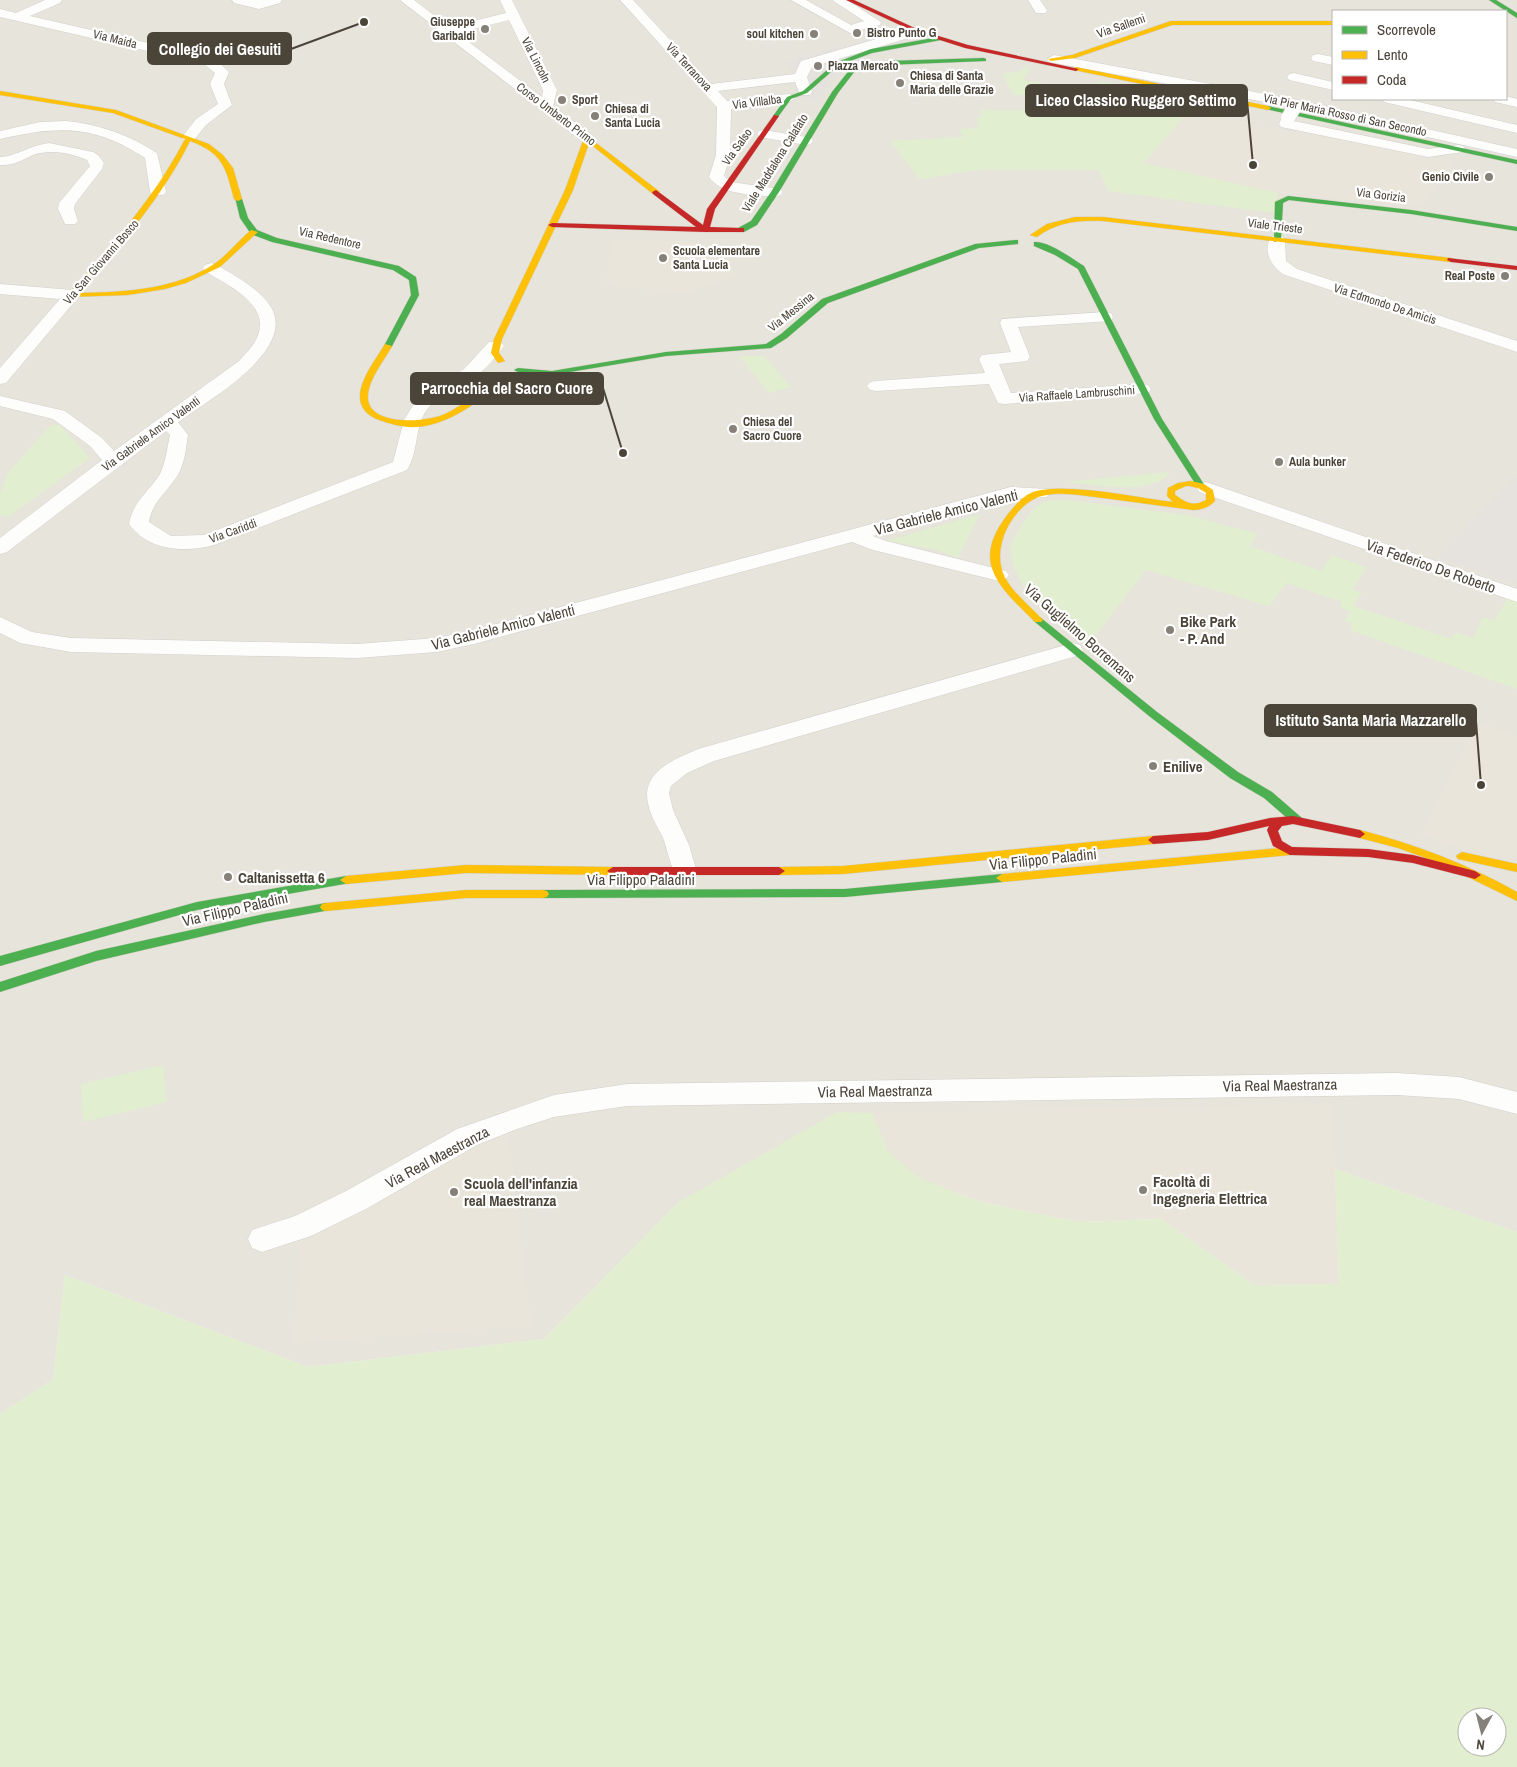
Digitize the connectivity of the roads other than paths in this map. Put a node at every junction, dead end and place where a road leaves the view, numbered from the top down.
1 (56, 0) edge
2 (238, 0) edge
3 (276, 0) edge
4 (406, 0) edge
5 (506, 0) edge
6 (626, 0) edge
7 (797, 0) edge
8 (838, 0) edge
9 (849, 0) edge
10 (1492, 0) edge
11 (869, 5) edge
12 (1507, 10) edge
13 (0, 13) edge
14 (17, 17) junction
15 (516, 21) junction
16 (1332, 24) edge
17 (447, 31) junction
18 (917, 31) junction
19 (939, 39) junction
20 (460, 41) junction
21 (967, 47) junction
22 (1318, 58) dead end
23 (966, 61) junction
24 (1332, 62) edge
25 (1057, 63) junction
26 (1294, 77) dead end
27 (800, 78) junction
28 (1332, 86) edge
29 (709, 88) junction
30 (805, 92) junction
31 (0, 93) edge
32 (789, 98) junction
33 (1390, 100) edge
34 (1395, 100) edge
35 (724, 106) junction
36 (546, 107) junction
37 (1293, 110) junction
38 (1517, 110) edge
39 (10, 118) dead end
40 (1376, 121) junction
41 (57, 124) junction
42 (1513, 130) edge
43 (764, 134) junction
44 (0, 135) edge
45 (189, 137) junction
46 (587, 138) junction
47 (806, 141) junction
48 (1458, 149) junction
49 (1511, 152) edge
50 (0, 161) edge
51 (1517, 162) edge
52 (733, 187) junction
53 (158, 192) junction
54 (775, 192) junction
55 (70, 222) dead end
56 (552, 225) junction
57 (705, 230) junction
58 (1517, 230) edge
59 (254, 232) junction
60 (1035, 240) junction
61 (1277, 240) junction
62 (211, 268) junction
63 (1517, 268) edge
64 (0, 289) edge
65 (72, 295) junction
66 (1105, 317) junction
67 (1517, 347) edge
68 (0, 351) edge
69 (23, 353) junction
70 (498, 354) junction
71 (518, 370) junction
72 (503, 374) junction
73 (996, 378) junction
74 (0, 379) edge
75 (876, 386) dead end
76 (1142, 389) junction
77 (0, 400) edge
78 (165, 423) junction
79 (412, 426) junction
80 (1167, 435) junction
81 (113, 461) junction
82 (1204, 487) junction
83 (1172, 489) junction
84 (1040, 493) junction
85 (1106, 495) junction
86 (1189, 507) junction
87 (852, 535) junction
88 (1345, 537) junction
89 (0, 548) edge
90 (999, 575) junction
91 (1517, 596) edge
92 (0, 624) edge
93 (1073, 650) junction
94 (1234, 775) junction
95 (1297, 821) junction
96 (1272, 824) junction
97 (1396, 842) junction
98 (1290, 851) junction
99 (1304, 852) junction
100 (1517, 868) edge
101 (685, 872) junction
102 (1475, 875) junction
103 (1517, 897) edge
104 (0, 962) edge
105 (0, 986) edge
106 (1517, 1102) edge
107 (262, 1238) dead end

1 - 14 street
2 - 3 street
4 - 17 street, Corso Umberto Primo
5 - 15 street, Via Lincoln
6 - 29 street, Via Terranova
7 - 8 street
9 - 11 main road
10 - 12 main road
11 - 18 main road
13 - 14 street, Via Maida
14 - 45 street, Via Maida
15 - 17 street
15 - 20 street
15 - 36 street, Via Lincoln
16 - 25 main road, Via Sallemi
17 - 20 street, Corso Umberto Primo
18 - 19 main road
18 - 27 street
19 - 21 main road
19 - 30 main road
20 - 36 street, Corso Umberto Primo
21 - 23 main road
21 - 25 main road
22 - 24 street
23 - 25 main road, Viale Maddalena Calafato
23 - 47 main road, Viale Maddalena Calafato
25 - 37 street, Via Pier Maria Rosso di San Secondo
25 - 48 main road, Via Pier Maria Rosso di San Secondo
26 - 28 street
27 - 29 street
27 - 30 street
29 - 35 street, Via Terranova
30 - 32 main road
31 - 45 main road
32 - 35 street, Via Villalba
32 - 43 main road, Via Salso
33 - 40 street
34 - 42 street
35 - 52 street, Via Terranova
36 - 46 street, Corso Umberto Primo
37 - 40 street, Via Pier Maria Rosso di San Secondo
37 - 48 street
38 - 42 street
39 - 41 street
40 - 49 street, Via Pier Maria Rosso di San Secondo
41 - 44 street
41 - 53 street
42 - 49 street
43 - 47 street
43 - 52 main road, Via Salso
45 - 53 main road, Via San Giovanni Bosco
45 - 59 main road
46 - 56 main road
46 - 57 main road, Corso Umberto Primo
47 - 54 main road, Viale Maddalena Calafato
48 - 51 main road, Via Pier Maria Rosso di San Secondo
50 - 55 street
52 - 54 street
52 - 57 main road, Via Salso
53 - 65 main road, Via San Giovanni Bosco
54 - 57 main road, Viale Maddalena Calafato
56 - 57 main road, Viale Maddalena Calafato
56 - 70 main road
58 - 61 main road, Via Gorizia
59 - 62 main road
59 - 79 main road, Via Redentore
60 - 61 main road, Viale Trieste
60 - 66 main road
60 - 71 main road, Via Messina
61 - 63 main road, Viale Trieste
61 - 67 street, Via Edmondo De Amicis
62 - 65 main road
62 - 78 street, Via Gabriele Amico Valenti
64 - 65 street
65 - 69 street, Via San Giovanni Bosco
66 - 73 street, Via Raffaele Lambruschini
66 - 76 main road
68 - 69 street
69 - 74 street, Via San Giovanni Bosco
70 - 71 main road
70 - 72 main road
70 - 79 street
71 - 72 main road
72 - 79 main road, Via Redentore
73 - 75 street
73 - 76 street, Via Raffaele Lambruschini
76 - 80 main road
77 - 81 street
78 - 79 street, Via Cariddi
78 - 81 street, Via Gabriele Amico Valenti
80 - 82 main road
80 - 83 main road
81 - 89 street, Via Gabriele Amico Valenti
82 - 83 main road
82 - 86 main road
82 - 88 street
83 - 85 main road
83 - 86 main road
84 - 85 main road, Via Guglielmo Borremans
84 - 87 street, Via Gabriele Amico Valenti
84 - 90 main road, Via Guglielmo Borremans
85 - 86 main road
86 - 88 street
87 - 90 street, Via Gabriele Amico Valenti
87 - 92 street, Via Gabriele Amico Valenti
88 - 91 street, Via Federico De Roberto
90 - 93 main road, Via Guglielmo Borremans
93 - 94 main road, Via Guglielmo Borremans
93 - 101 street
94 - 95 main road
94 - 96 main road
95 - 96 main road, Via Filippo Paladini
95 - 97 main road
95 - 99 main road
96 - 98 main road
96 - 101 main road, Via Filippo Paladini
97 - 100 main road
97 - 102 main road
98 - 99 main road, Via Filippo Paladini
98 - 105 main road, Via Filippo Paladini
99 - 102 main road, Via Filippo Paladini
101 - 104 main road, Via Filippo Paladini
102 - 103 main road
106 - 107 street, Via Real Maestranza

